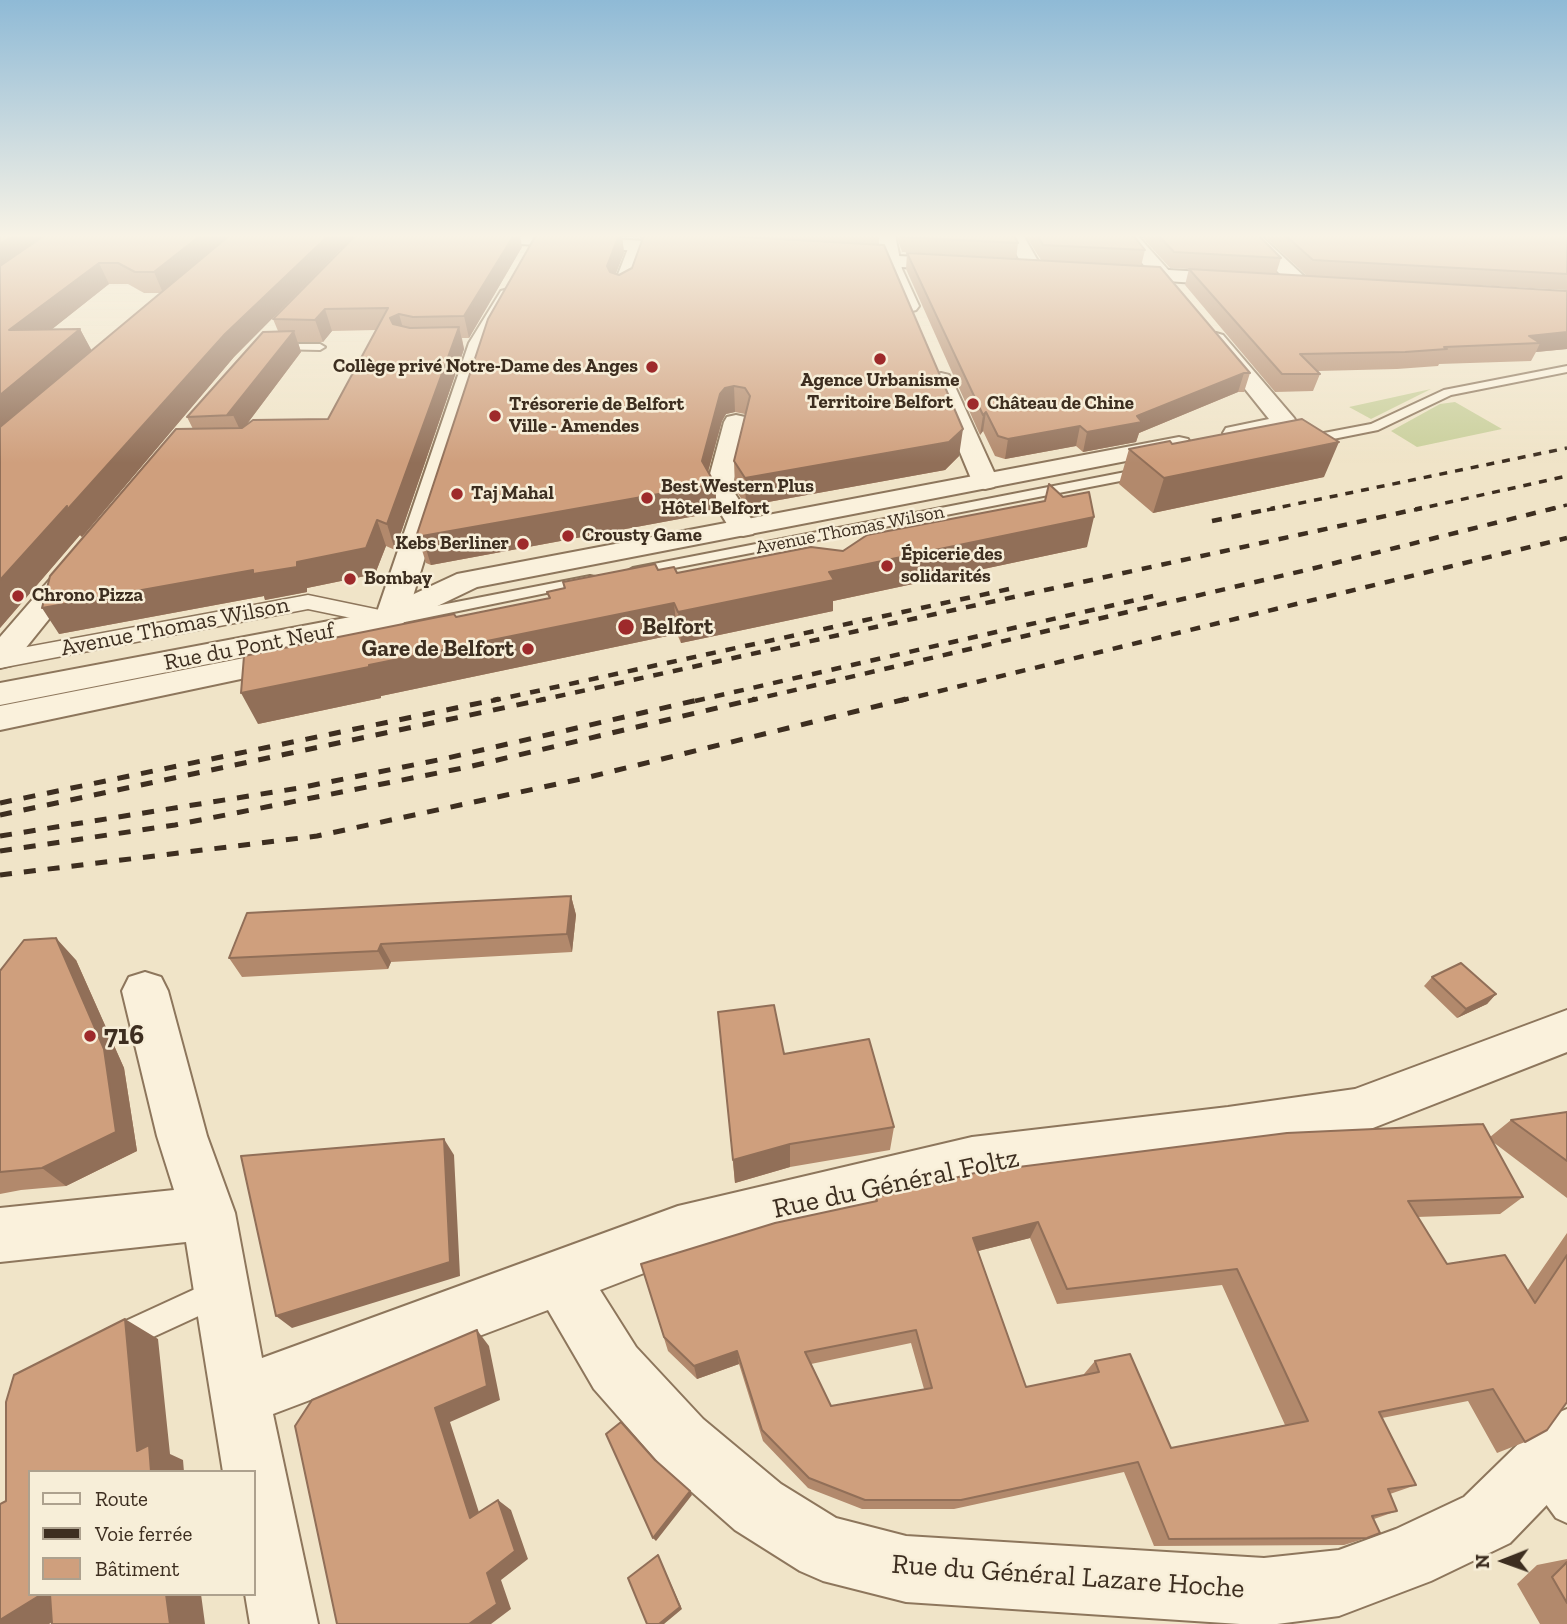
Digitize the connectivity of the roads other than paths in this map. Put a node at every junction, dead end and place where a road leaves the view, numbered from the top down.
1 (495, 311) edge
2 (912, 311) edge
3 (1198, 318) edge
4 (917, 323) edge
5 (280, 328) edge
6 (320, 347) dead end
7 (256, 352) joint
8 (933, 361) edge
9 (1567, 369) edge
10 (736, 422) dead end
11 (1284, 434) junction
12 (1163, 468) edge
13 (985, 481) junction
14 (743, 528) junction
15 (88, 553) edge
16 (390, 620) junction
17 (0, 659) edge
18 (0, 694) edge
19 (0, 718) edge
20 (145, 991) dead end
21 (1567, 1031) edge
22 (208, 1213) junction
23 (0, 1235) edge
24 (560, 1278) junction
25 (220, 1292) junction
26 (89, 1353) edge
27 (239, 1395) junction
28 (254, 1470) edge
29 (1558, 1472) edge
30 (256, 1482) edge
31 (284, 1624) edge

1 - 16 street
2 - 4 street
3 - 11 street
5 - 7 street
6 - 7 lane
8 - 13 street
9 - 11 lane, Avenue Thomas Wilson
10 - 14 street
11 - 13 street, Avenue Thomas Wilson
12 - 16 lane, Avenue Thomas Wilson
13 - 14 street, Avenue Thomas Wilson
14 - 16 street, Avenue Thomas Wilson
15 - 17 street
16 - 17 street, Avenue Thomas Wilson
16 - 18 street, Rue du Pont Neuf
16 - 19 street, Rue du Pont Neuf
20 - 22 street
21 - 24 street, Rue du Général Foltz
22 - 23 street
22 - 25 street
24 - 27 street, Rue du Général Foltz
24 - 29 street, Rue du Général Lazare Hoche
25 - 26 lane
25 - 27 street
27 - 28 street
30 - 31 street

